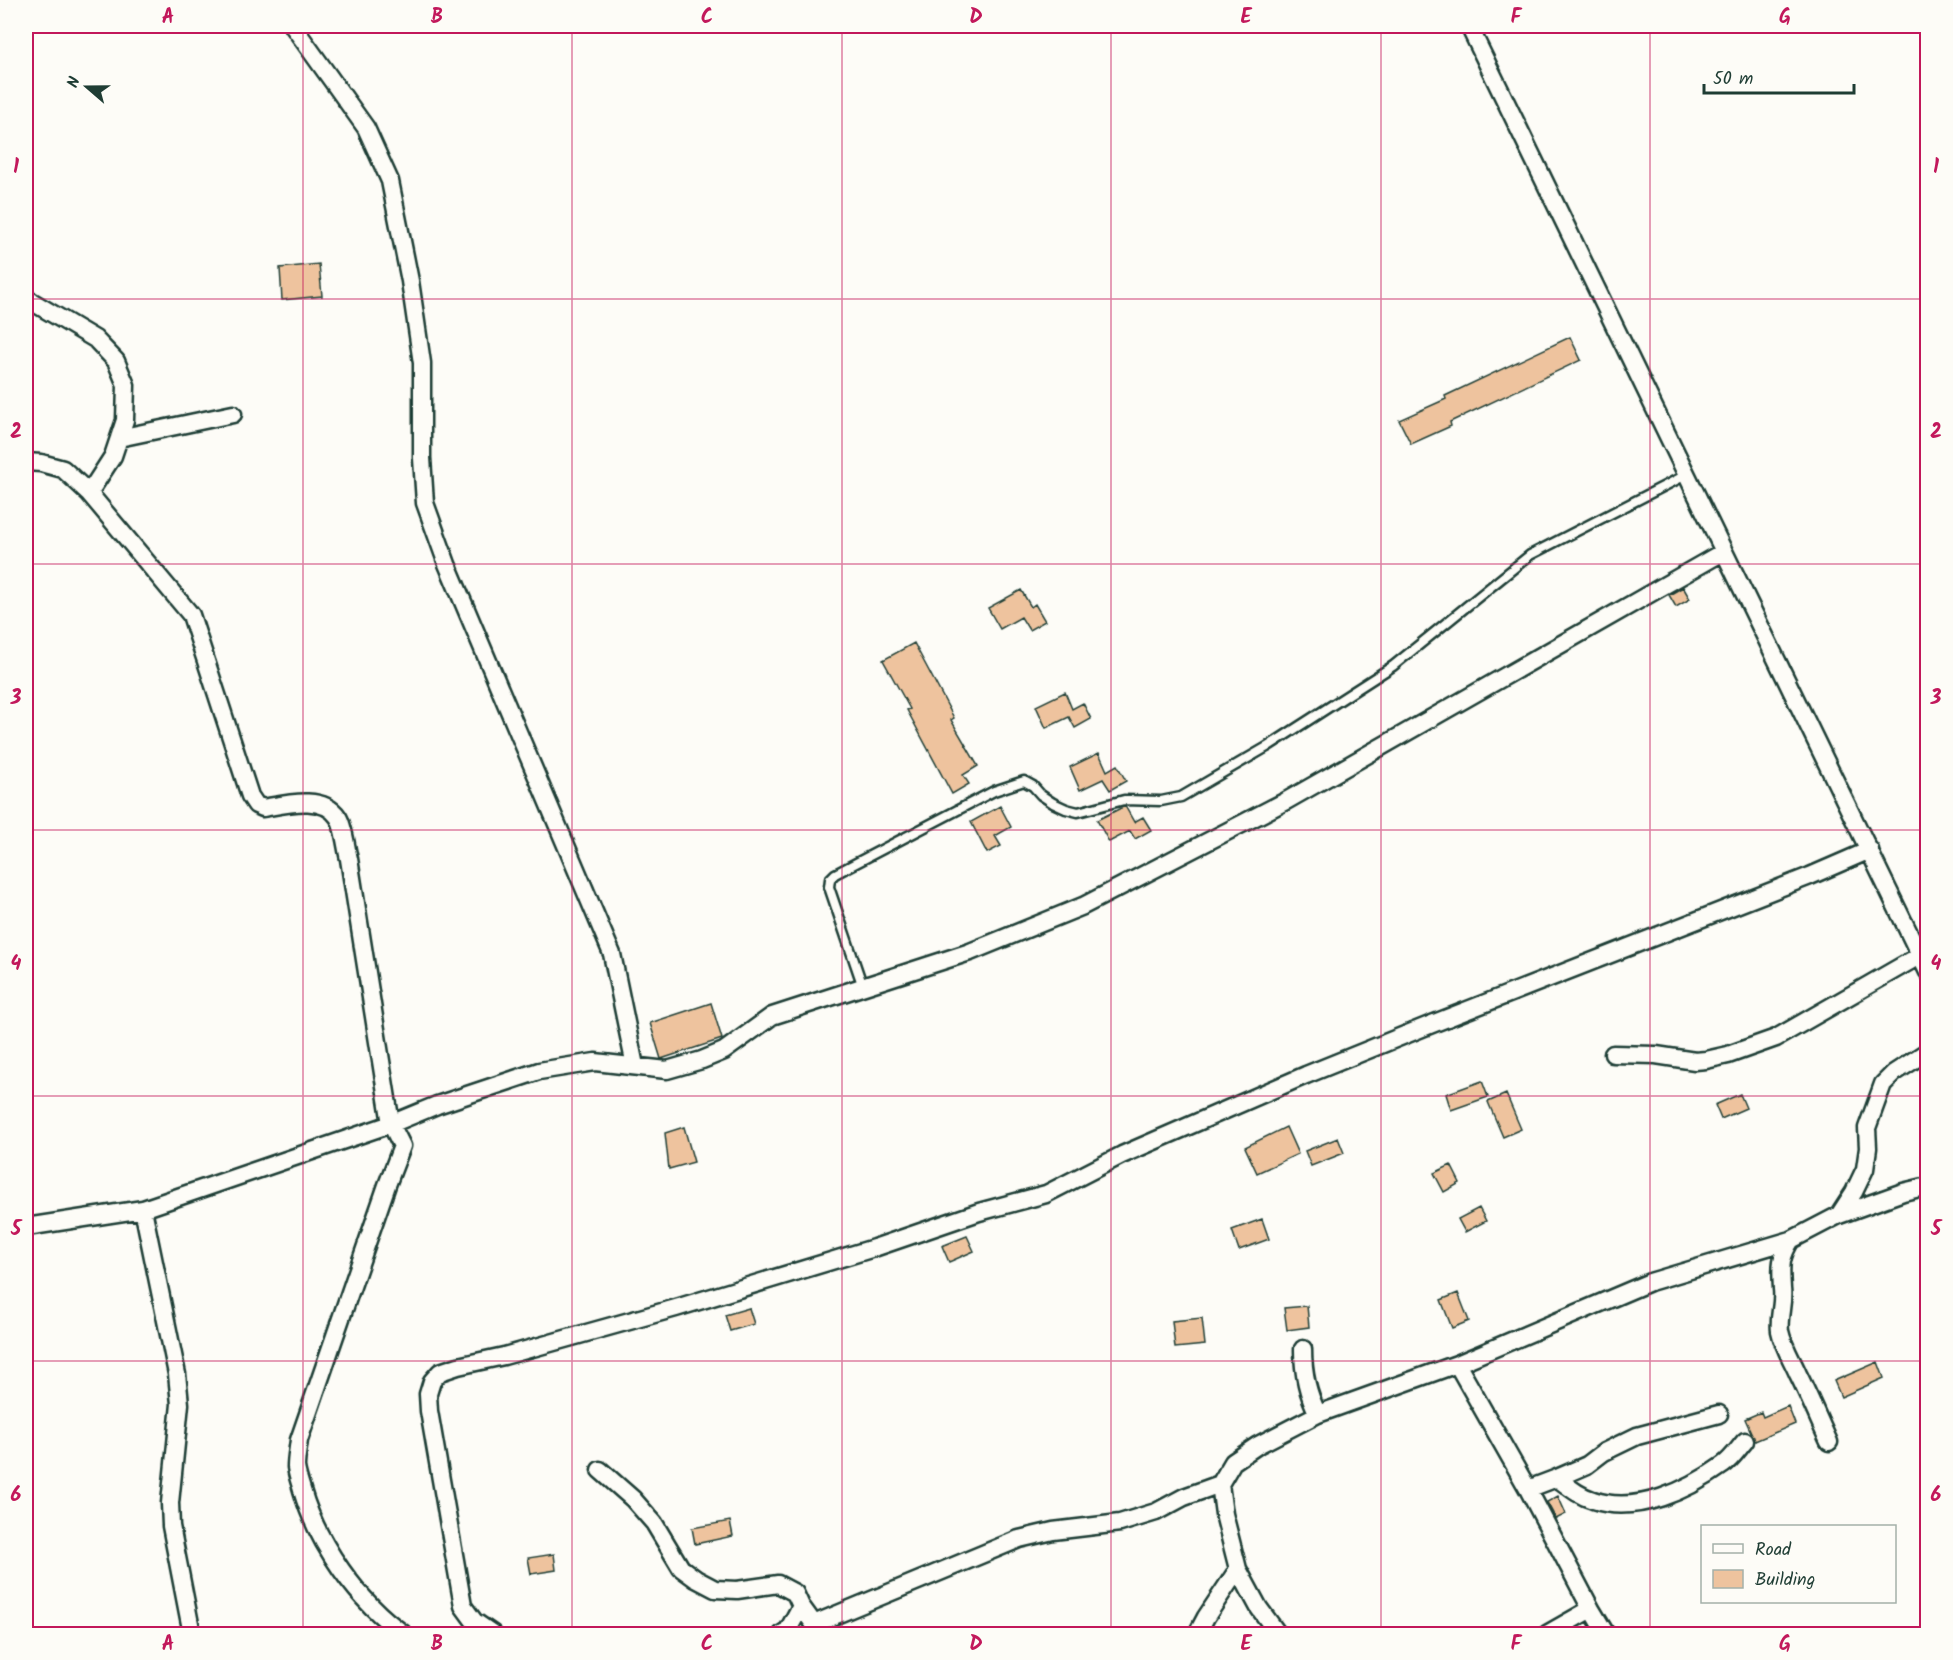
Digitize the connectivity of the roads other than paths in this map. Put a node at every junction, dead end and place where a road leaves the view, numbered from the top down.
1 (293, 26) edge
2 (1469, 26) edge
3 (26, 298) edge
4 (233, 414) dead end
5 (119, 438) junction
6 (26, 462) edge
7 (1686, 475) junction
8 (89, 493) junction
9 (1723, 552) junction
10 (1870, 850) junction
11 (1919, 956) junction
12 (1928, 972) edge
13 (862, 987) junction
14 (1928, 1051) edge
15 (1613, 1054) dead end
16 (635, 1066) junction
17 (391, 1124) junction
18 (1928, 1186) edge
19 (143, 1209) junction
20 (1839, 1215) junction
21 (26, 1227) edge
22 (1791, 1240) junction
23 (1303, 1349) dead end
24 (1457, 1364) junction
25 (1318, 1414) junction
26 (1719, 1414) dead end
27 (1745, 1441) dead end
28 (1829, 1443) dead end
29 (600, 1470) dead end
30 (1557, 1478) junction
31 (1220, 1484) junction
32 (1528, 1489) junction
33 (1238, 1569) junction
34 (801, 1606) junction
35 (1591, 1609) junction
36 (819, 1630) edge
37 (192, 1635) edge
38 (404, 1635) edge
39 (493, 1635) edge
40 (782, 1635) edge
41 (1197, 1635) edge
42 (1278, 1635) edge
43 (1548, 1635) edge
44 (1606, 1635) edge

1 - 16 street
2 - 7 street
3 - 5 street
4 - 5 street
5 - 8 street
6 - 8 street
7 - 9 street
7 - 13 lane
8 - 17 street
9 - 10 street
9 - 13 street
10 - 11 street
10 - 39 street
11 - 12 street
11 - 15 street
13 - 16 street
14 - 20 street
16 - 17 street
17 - 19 street
17 - 38 street
18 - 20 street
19 - 21 street
19 - 37 street
20 - 22 street
22 - 24 street
22 - 28 street
23 - 25 street
24 - 25 street
24 - 32 street
25 - 31 street
26 - 30 street
27 - 30 street
29 - 34 street
30 - 32 street
31 - 33 street
31 - 36 street
32 - 35 street
33 - 41 street
33 - 42 street
34 - 36 street
34 - 40 street
35 - 43 street
35 - 44 street

